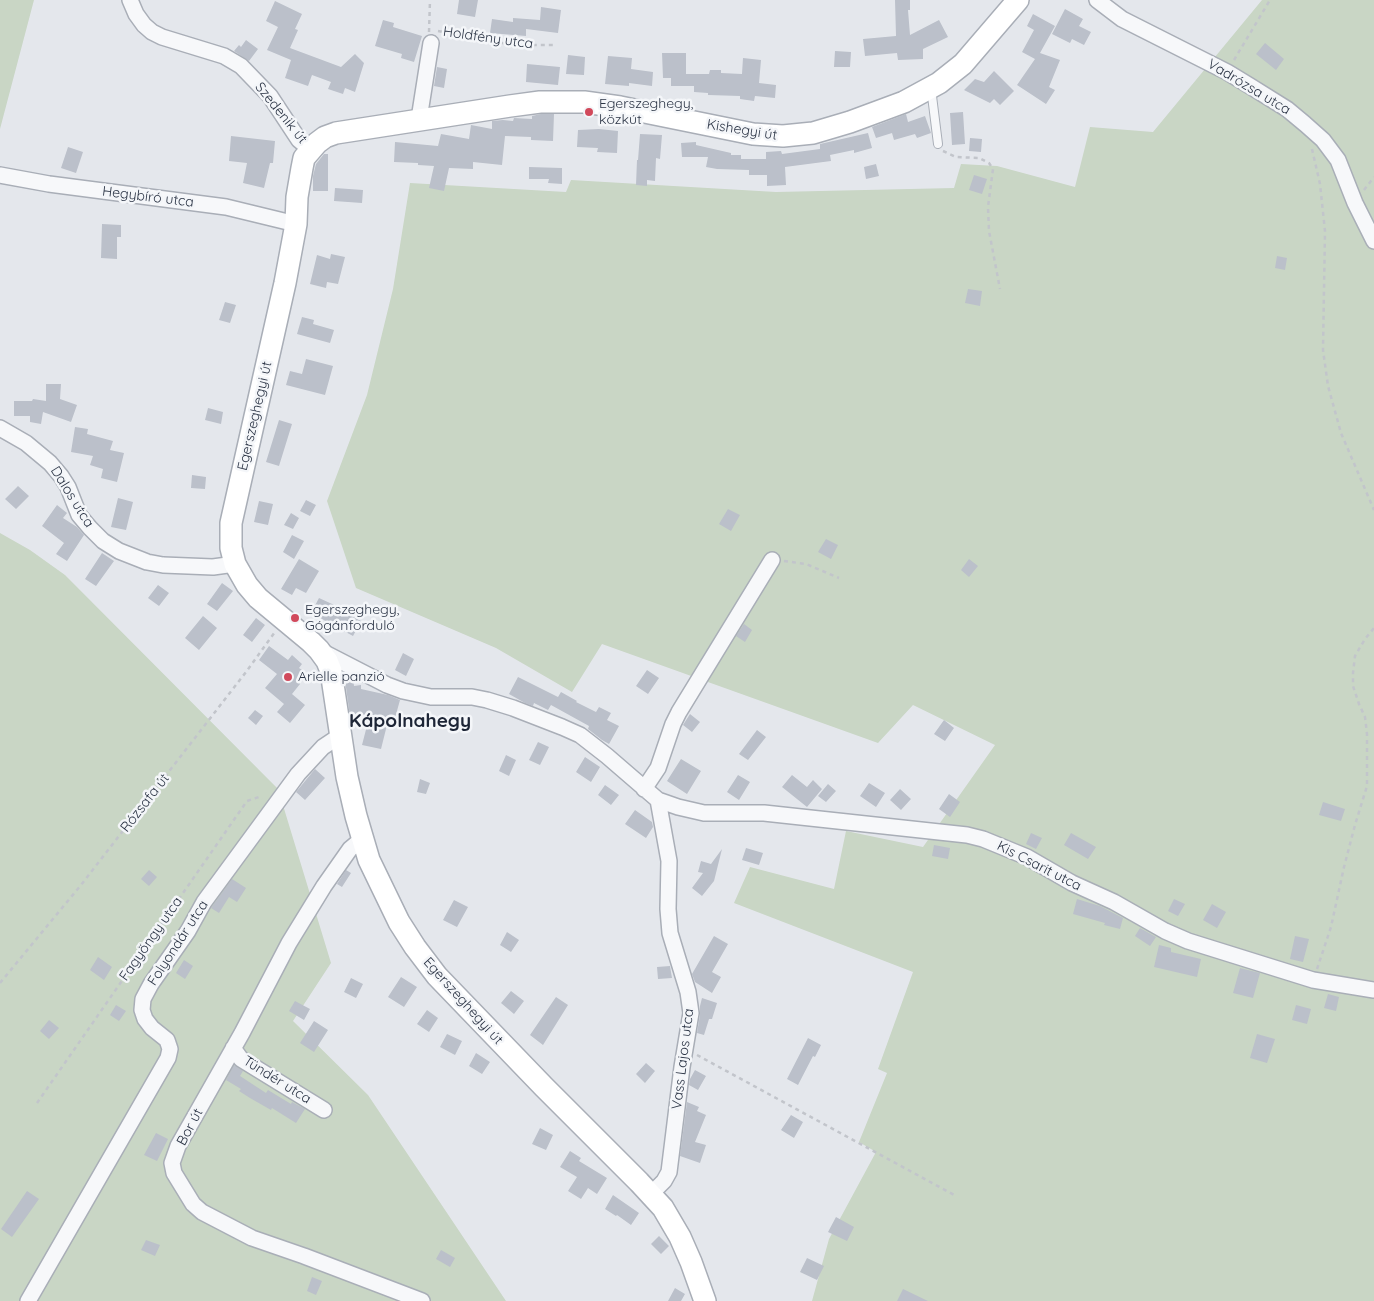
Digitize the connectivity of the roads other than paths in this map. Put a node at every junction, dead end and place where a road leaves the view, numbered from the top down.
1 (130, 0) edge
2 (1018, 0) edge
3 (1097, 0) edge
4 (431, 43) road end
5 (931, 88) junction
6 (419, 119) junction
7 (938, 144) road end
8 (311, 150) junction
9 (0, 175) edge
10 (296, 224) junction
11 (1374, 241) edge
12 (0, 428) edge
13 (772, 560) road end
14 (235, 564) junction
15 (319, 650) junction
16 (341, 735) junction
17 (644, 789) junction
18 (658, 800) junction
19 (362, 838) junction
20 (1374, 990) edge
21 (233, 1048) junction
22 (324, 1110) dead end
23 (651, 1194) junction
24 (28, 1301) edge
25 (422, 1301) edge
26 (706, 1301) edge

1 - 8 street, Szedenik út
2 - 5 street, Kishegyi út
3 - 11 street, Vadrózsa utca
4 - 6 street
5 - 6 street, Kishegyi út
5 - 7 lane
6 - 8 street, Kishegyi út
8 - 10 street, Egerszeghegyi út
9 - 10 street, Hegybíró utca
10 - 14 street, Egerszeghegyi út
12 - 14 street, Dalos utca
13 - 17 street
14 - 15 street, Egerszeghegyi út
15 - 16 street, Egerszeghegyi út
15 - 17 street, Egerszeghegyi út
16 - 19 street, Egerszeghegyi út
16 - 24 street, Folyondár utca
17 - 18 street, Egerszeghegyi út
18 - 20 street, Kis Csarit utca
18 - 23 street, Vass Lajos utca
19 - 21 street, Bor út
19 - 23 street, Egerszeghegyi út
21 - 22 street, Tündér utca
21 - 25 street, Bor út
23 - 26 street, Egerszeghegyi út

